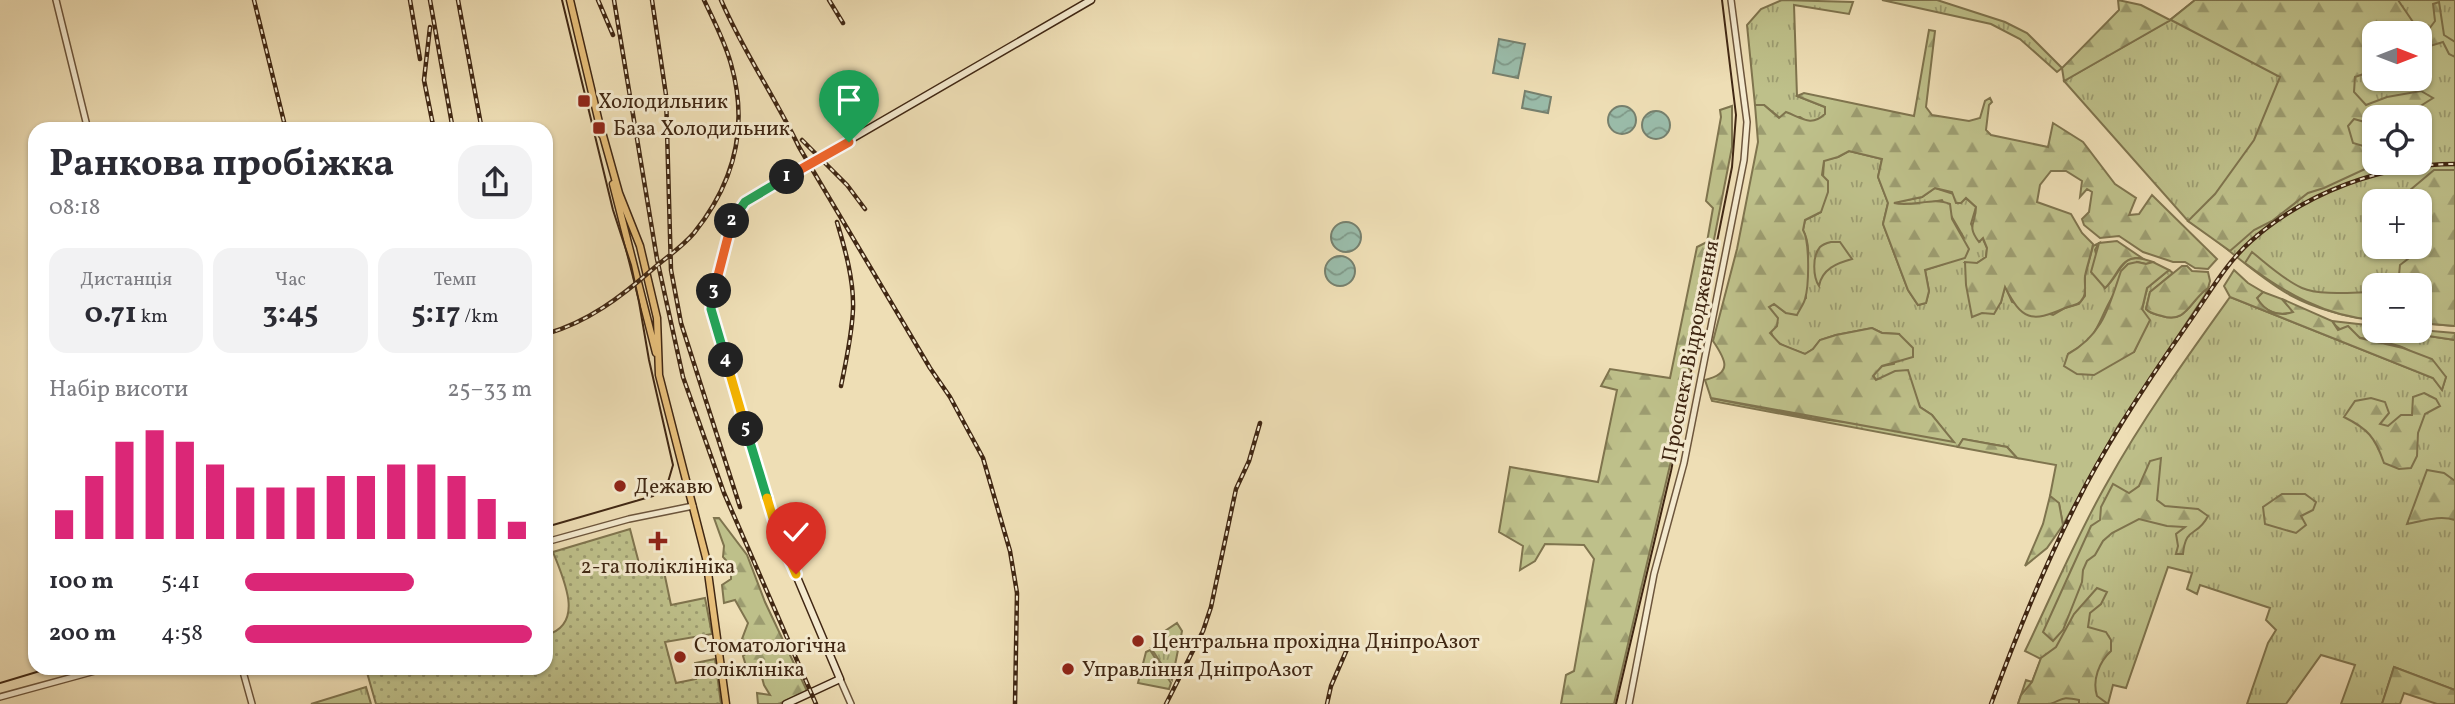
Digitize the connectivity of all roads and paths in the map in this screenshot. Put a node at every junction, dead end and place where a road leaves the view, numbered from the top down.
1 (56, 0) edge
2 (570, 0) edge
3 (1091, 0) edge
4 (1731, 0) edge
5 (86, 122) edge
6 (693, 506) junction
7 (553, 540) edge
8 (80, 675) edge
9 (244, 675) edge
10 (840, 679) junction
11 (0, 697) edge
12 (252, 704) edge
13 (726, 704) edge
14 (786, 704) edge
15 (850, 704) edge
16 (1629, 704) edge

1 - 5 street
2 - 6 main road
3 - 10 main road
4 - 16 street, Проспект Відродження
6 - 7 street
6 - 13 main road
8 - 11 street
9 - 12 street
10 - 14 main road
10 - 15 street

